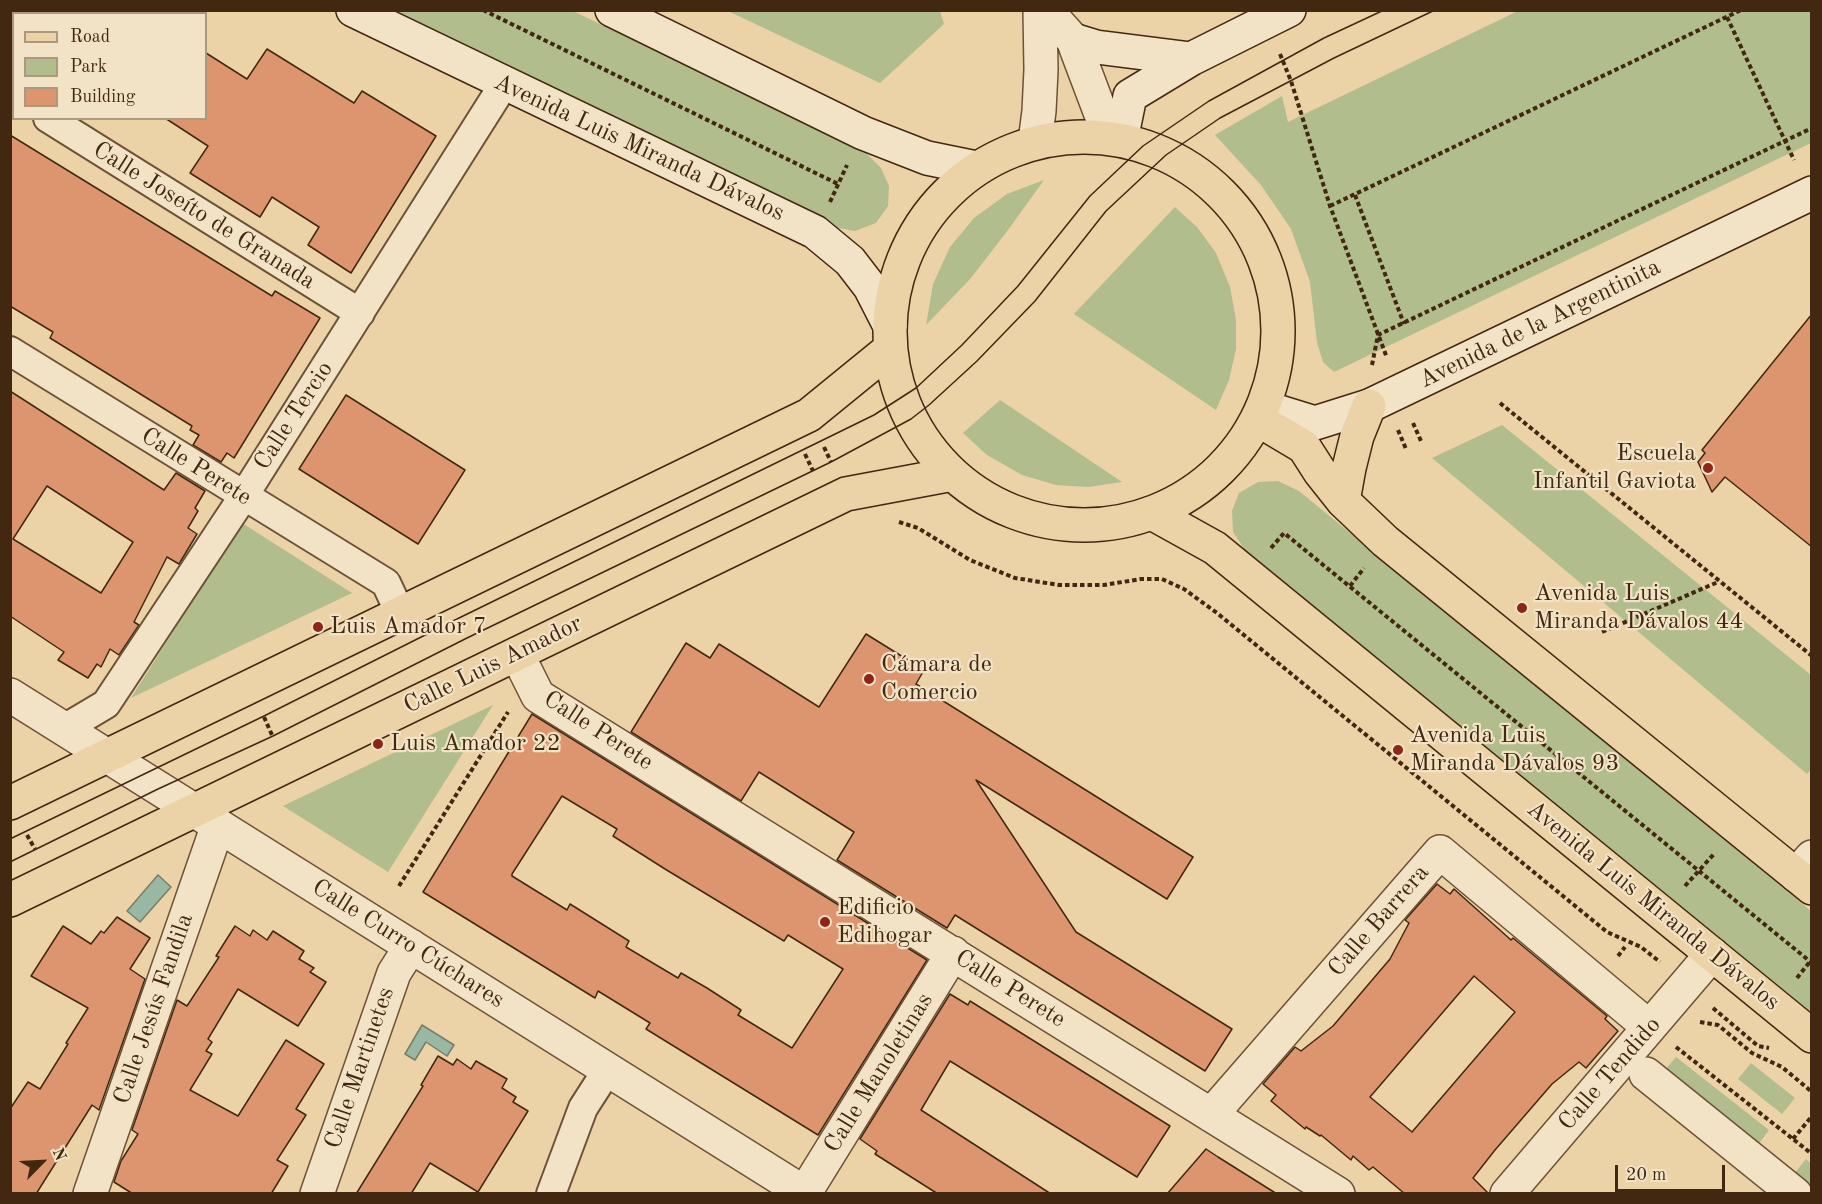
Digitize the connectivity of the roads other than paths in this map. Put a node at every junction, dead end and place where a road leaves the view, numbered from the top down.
1 (353, 10) edge
2 (612, 10) edge
3 (1040, 10) edge
4 (1046, 10) edge
5 (1289, 10) edge
6 (1073, 40) junction
7 (1191, 59) junction
8 (504, 84) junction
9 (51, 120) edge
10 (1116, 139) junction
11 (1035, 142) junction
12 (976, 168) junction
13 (1812, 193) edge
14 (360, 313) junction
15 (890, 337) junction
16 (10, 351) edge
17 (1369, 406) junction
18 (1260, 413) junction
19 (953, 474) junction
20 (243, 496) junction
21 (1343, 501) junction
22 (1152, 513) junction
23 (400, 613) junction
24 (523, 666) junction
25 (10, 695) edge
26 (64, 729) junction
27 (106, 756) junction
28 (10, 803) edge
29 (205, 818) junction
30 (1806, 874) edge
31 (10, 900) edge
32 (411, 946) junction
33 (953, 953) junction
34 (1712, 954) junction
35 (1660, 1035) junction
36 (1812, 1036) edge
37 (608, 1069) junction
38 (1646, 1074) dead end
39 (1211, 1115) junction
40 (805, 1193) edge
41 (90, 1194) edge
42 (317, 1194) edge
43 (551, 1194) edge
44 (1338, 1194) edge
45 (1507, 1194) edge
46 (1795, 1194) edge

1 - 8 street, Avenida Luis Miranda Dávalos
2 - 12 street
3 - 11 street
4 - 6 street
5 - 7 street
6 - 7 street
6 - 10 street
7 - 10 street
8 - 14 street, Calle Tercio
8 - 15 street, Avenida Luis Miranda Dávalos
9 - 14 street, Calle Joseíto de Granada
10 - 11 main road
10 - 18 main road
11 - 12 main road
12 - 15 main road
13 - 17 street, Avenida de la Argentinita
14 - 20 street, Calle Tercio
15 - 19 main road
15 - 23 main road
16 - 20 street, Calle Perete
17 - 18 street, Avenida de la Argentinita
17 - 21 main road
18 - 21 main road
18 - 22 main road
19 - 22 main road
19 - 24 main road, Calle Luis Amador
20 - 23 street, Calle Perete
20 - 26 street, Calle Tercio
21 - 30 main road
22 - 34 main road, Avenida Luis Miranda Dávalos
23 - 27 main road
24 - 29 main road, Calle Luis Amador
24 - 33 street, Calle Perete
25 - 26 street, Calle Curro Cúchares
26 - 27 street, Calle Curro Cúchares
27 - 28 main road
27 - 29 street, Calle Curro Cúchares
29 - 31 main road, Calle Luis Amador
29 - 32 street, Calle Curro Cúchares
29 - 41 street, Calle Jesús Fandila
32 - 37 street, Calle Curro Cúchares
32 - 42 street, Calle Martinetes
33 - 39 street, Calle Perete
33 - 40 street, Calle Manoletinas
34 - 35 street, Calle Tendido
34 - 36 main road, Avenida Luis Miranda Dávalos
35 - 39 street, Calle Barrera
35 - 45 street, Calle Tendido
37 - 40 street, Calle Curro Cúchares
37 - 43 street
38 - 46 street
39 - 44 street, Calle Perete

